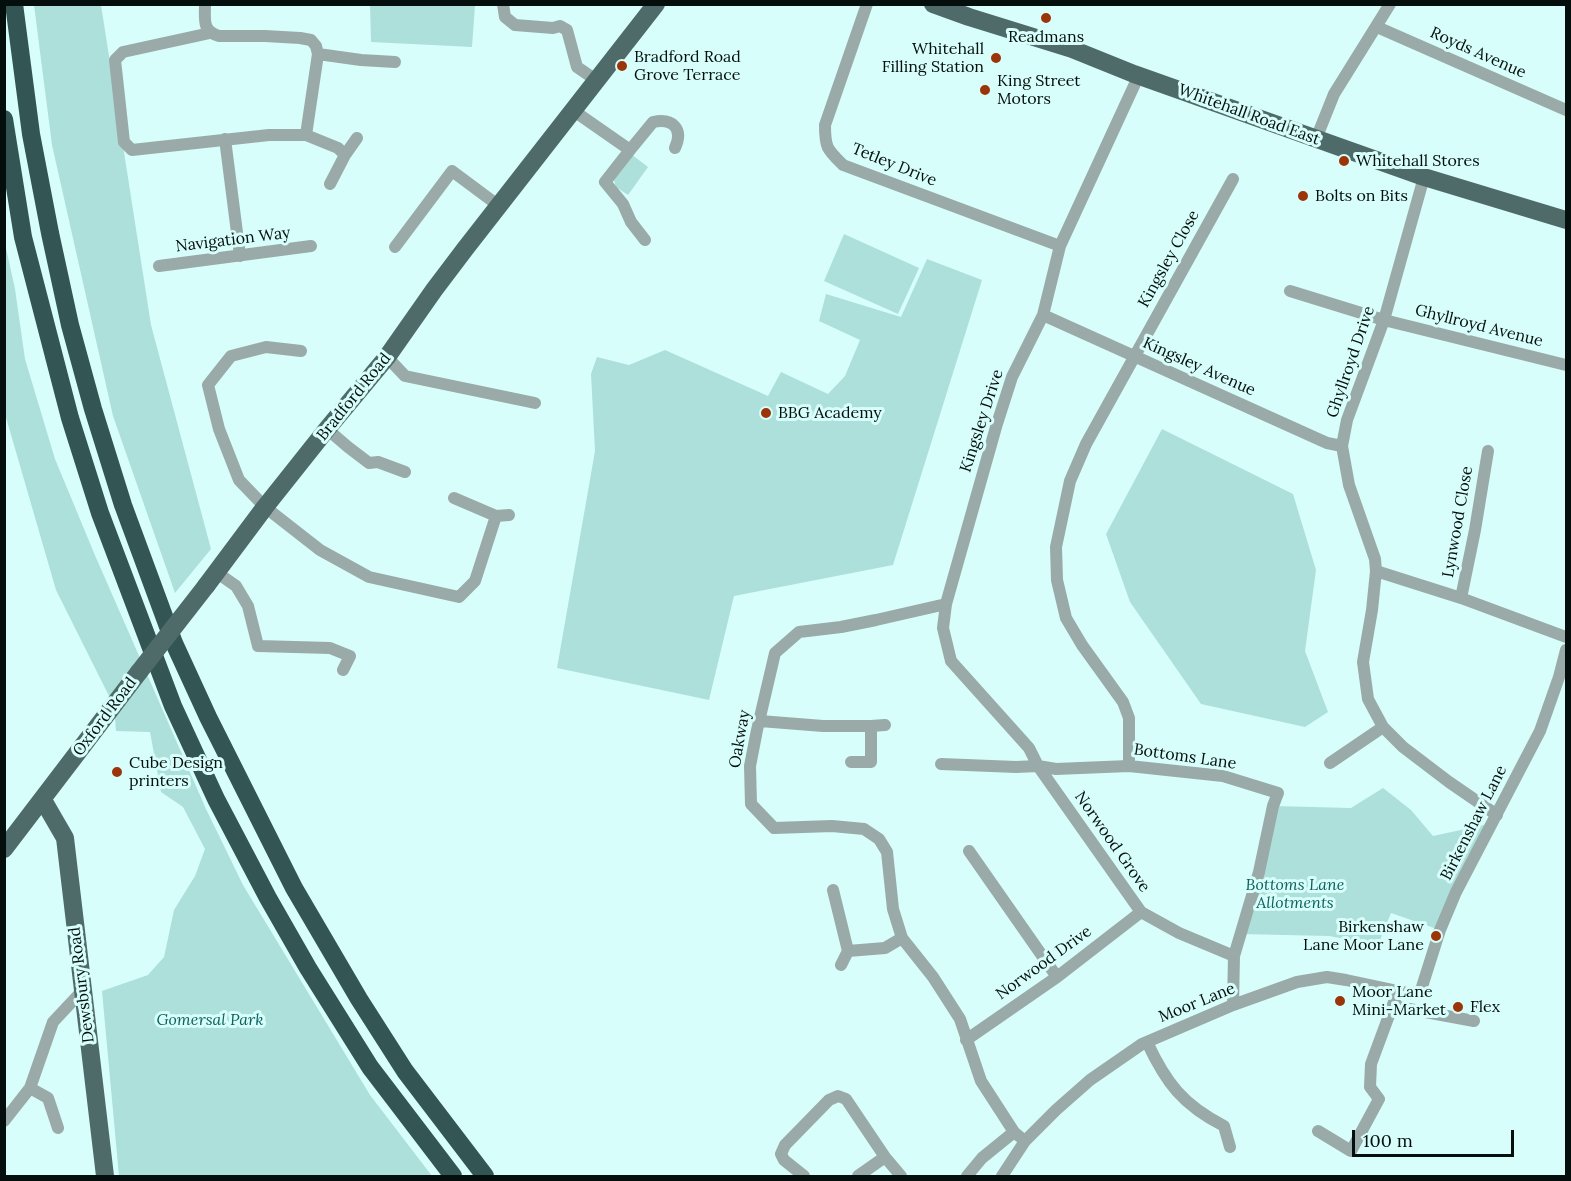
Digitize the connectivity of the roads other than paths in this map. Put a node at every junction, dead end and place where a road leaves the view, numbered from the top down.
1 (14, 4) edge
2 (205, 4) edge
3 (503, 4) edge
4 (656, 4) edge
5 (867, 4) edge
6 (933, 4) edge
7 (1390, 4) edge
8 (560, 13) dead end
9 (560, 26) junction
10 (1377, 27) junction
11 (210, 33) junction
12 (318, 54) junction
13 (395, 62) dead end
14 (1139, 75) junction
15 (596, 80) junction
16 (1566, 110) edge
17 (574, 111) junction
18 (4, 119) edge
19 (306, 135) junction
20 (357, 138) dead end
21 (225, 139) junction
22 (1316, 139) junction
23 (675, 148) dead end
24 (630, 150) junction
25 (345, 155) junction
26 (1424, 177) junction
27 (1233, 179) dead end
28 (330, 184) dead end
29 (499, 206) junction
30 (1566, 220) edge
31 (645, 240) dead end
32 (311, 246) dead end
33 (1060, 246) junction
34 (395, 247) dead end
35 (240, 256) junction
36 (159, 266) dead end
37 (1290, 291) dead end
38 (1044, 315) junction
39 (1384, 320) junction
40 (301, 351) dead end
41 (1134, 356) junction
42 (387, 357) junction
43 (1566, 365) edge
44 (535, 403) dead end
45 (327, 429) junction
46 (1342, 446) junction
47 (1488, 451) dead end
48 (405, 472) dead end
49 (454, 498) dead end
50 (265, 507) junction
51 (1377, 571) junction
52 (211, 579) junction
53 (1461, 598) junction
54 (946, 604) junction
55 (1566, 637) edge
56 (1566, 650) edge
57 (343, 670) dead end
58 (759, 721) junction
59 (885, 725) dead end
60 (871, 726) junction
61 (1383, 728) junction
62 (851, 762) dead end
63 (1330, 763) dead end
64 (941, 764) dead end
65 (1038, 766) junction
66 (1129, 766) junction
67 (43, 800) junction
68 (1497, 815) junction
69 (4, 849) edge
70 (969, 851) dead end
71 (833, 890) dead end
72 (1141, 912) junction
73 (902, 938) junction
74 (848, 951) junction
75 (1234, 956) junction
76 (841, 965) dead end
77 (1057, 976) junction
78 (83, 990) junction
79 (1398, 991) junction
80 (1233, 1005) junction
81 (1393, 1006) junction
82 (1474, 1021) dead end
83 (966, 1040) junction
84 (1147, 1042) junction
85 (30, 1088) junction
86 (4, 1121) edge
87 (58, 1128) dead end
88 (1318, 1131) dead end
89 (1014, 1132) junction
90 (1025, 1141) junction
91 (1230, 1147) dead end
92 (885, 1157) junction
93 (105, 1176) edge
94 (453, 1176) edge
95 (485, 1176) edge
96 (804, 1176) edge
97 (858, 1176) edge
98 (901, 1176) edge
99 (967, 1176) edge
100 (1002, 1176) edge

1 - 95 highway
2 - 11 street
3 - 9 street
4 - 15 main road, Bradford Road
5 - 33 street, Tetley Drive
6 - 14 main road, Whitehall Road East
7 - 10 street
8 - 9 street
9 - 15 street
10 - 16 street, Royds Avenue
10 - 22 street
11 - 12 street
11 - 21 street
12 - 13 street
12 - 19 street
14 - 22 main road, Whitehall Road East
14 - 33 street, Kingsley Drive
15 - 17 main road, Bradford Road
17 - 24 street
17 - 29 main road, Bradford Road
18 - 94 highway
19 - 21 street
19 - 25 street
20 - 25 street
21 - 35 street
22 - 26 main road, Whitehall Road East
23 - 24 street
24 - 31 street
25 - 28 street
26 - 30 main road, Whitehall Road East
26 - 39 street, Ghyllroyd Drive
27 - 41 street, Kingsley Close
29 - 34 street
29 - 42 main road, Bradford Road
32 - 35 street, Navigation Way
33 - 38 street, Kingsley Drive
35 - 36 street, Navigation Way
37 - 39 street, Ghyllroyd Avenue
38 - 41 street, Kingsley Avenue
38 - 54 street, Kingsley Drive
39 - 43 street, Ghyllroyd Avenue
39 - 46 street, Ghyllroyd Drive
40 - 50 street
41 - 46 street, Kingsley Avenue
41 - 66 street, Kingsley Close
42 - 44 street
42 - 45 main road, Bradford Road
45 - 48 street
45 - 50 main road, Bradford Road
46 - 51 street, Ghyllroyd Drive
47 - 53 street, Lynwood Close
49 - 50 street
50 - 52 main road, Bradford Road
51 - 53 street
51 - 61 street
52 - 57 street
52 - 67 main road, Oxford Road, bridge
53 - 55 street
54 - 58 street, Oakway
54 - 65 street, Kingsley Drive
56 - 68 street, Birkenshaw Lane
58 - 60 street
58 - 73 street, Oakway
59 - 60 street
60 - 62 street
61 - 63 street
61 - 68 street
64 - 65 street, Bottoms Lane
65 - 66 street, Bottoms Lane
65 - 72 street, Norwood Grove
66 - 75 street, Bottoms Lane
67 - 69 main road, Oxford Road
67 - 78 main road, Dewsbury Road
68 - 79 street, Birkenshaw Lane
70 - 77 street
71 - 74 street
72 - 75 street, Norwood Grove
72 - 77 street, Norwood Drive
73 - 74 street
73 - 83 street
74 - 76 street
75 - 80 street, Bottoms Lane
77 - 83 street, Norwood Drive
78 - 85 street
78 - 93 main road, Dewsbury Road
79 - 80 street, Moor Lane
79 - 81 street
80 - 84 street, Moor Lane
81 - 82 street
81 - 88 street
83 - 89 street
84 - 90 street, Moor Lane
84 - 91 street
85 - 86 street
85 - 87 street
89 - 90 street
89 - 99 street
90 - 100 street, Moor Lane
92 - 96 street
92 - 97 street
92 - 98 street

